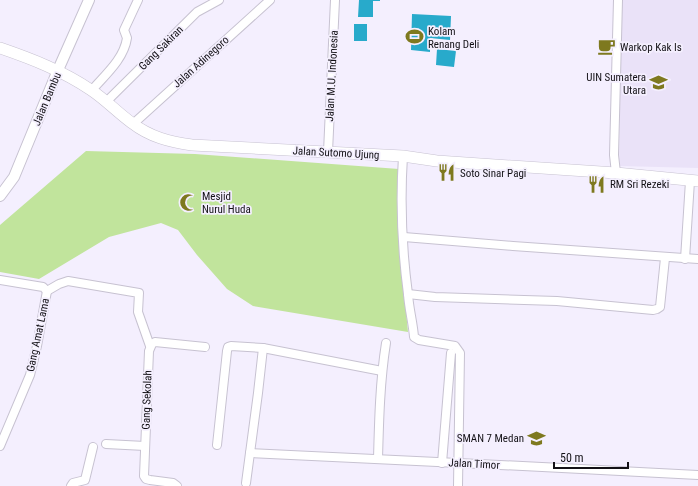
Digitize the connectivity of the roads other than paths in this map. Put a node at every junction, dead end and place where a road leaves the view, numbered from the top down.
1 (90, 0) edge
2 (138, 0) edge
3 (219, 0) edge
4 (270, 0) edge
5 (335, 0) edge
6 (618, 0) edge
7 (0, 48) edge
8 (58, 70) junction
9 (92, 90) junction
10 (106, 102) junction
11 (132, 124) junction
12 (328, 152) junction
13 (403, 156) junction
14 (616, 173) junction
15 (694, 181) edge
16 (0, 196) edge
17 (404, 237) junction
18 (666, 258) junction
19 (685, 259) junction
20 (698, 259) edge
21 (0, 280) edge
22 (47, 291) junction
23 (408, 294) junction
24 (386, 343) dead end
25 (150, 346) junction
26 (205, 347) dead end
27 (263, 348) junction
28 (451, 353) dead end
29 (382, 371) junction
30 (106, 444) dead end
31 (217, 445) dead end
32 (0, 446) edge
33 (145, 446) junction
34 (93, 447) dead end
35 (250, 454) junction
36 (378, 458) junction
37 (442, 463) junction
38 (458, 464) junction
39 (698, 475) edge
40 (246, 483) dead end
41 (71, 486) edge
42 (177, 486) edge
43 (458, 486) edge

1 - 8 street, Jalan Bambu
2 - 9 street
3 - 10 street, Gang Sakiran
4 - 11 street, Jalan Adinegoro
5 - 12 street, Jalan M.U. Indonesia
6 - 14 street
7 - 8 main road, Jalan Sutomo Ujung
8 - 9 main road, Jalan Sutomo Ujung
8 - 16 street, Jalan Bambu
9 - 10 main road, Jalan Sutomo Ujung
10 - 11 main road, Jalan Sutomo Ujung
11 - 12 main road, Jalan Sutomo Ujung
12 - 13 main road, Jalan Sutomo Ujung
13 - 14 main road, Jalan Sutomo Ujung
13 - 17 street
14 - 15 main road, Jalan Sutomo Ujung
15 - 19 street
17 - 18 street
17 - 23 street
18 - 19 street
18 - 23 street
19 - 20 street
21 - 22 street, Gang Amat Lama
22 - 25 street
22 - 32 street, Gang Amat Lama
23 - 38 street
24 - 29 street
25 - 26 street
25 - 33 street, Gang Sekolah
27 - 29 street
27 - 31 street
27 - 35 street
28 - 37 street
29 - 36 street
30 - 33 street
33 - 42 street, Gang Sekolah
34 - 41 street
35 - 36 street, Jalan Timor
35 - 40 street
36 - 37 street, Jalan Timor
37 - 38 street, Jalan Timor
38 - 39 street, Jalan Timor
38 - 43 street

